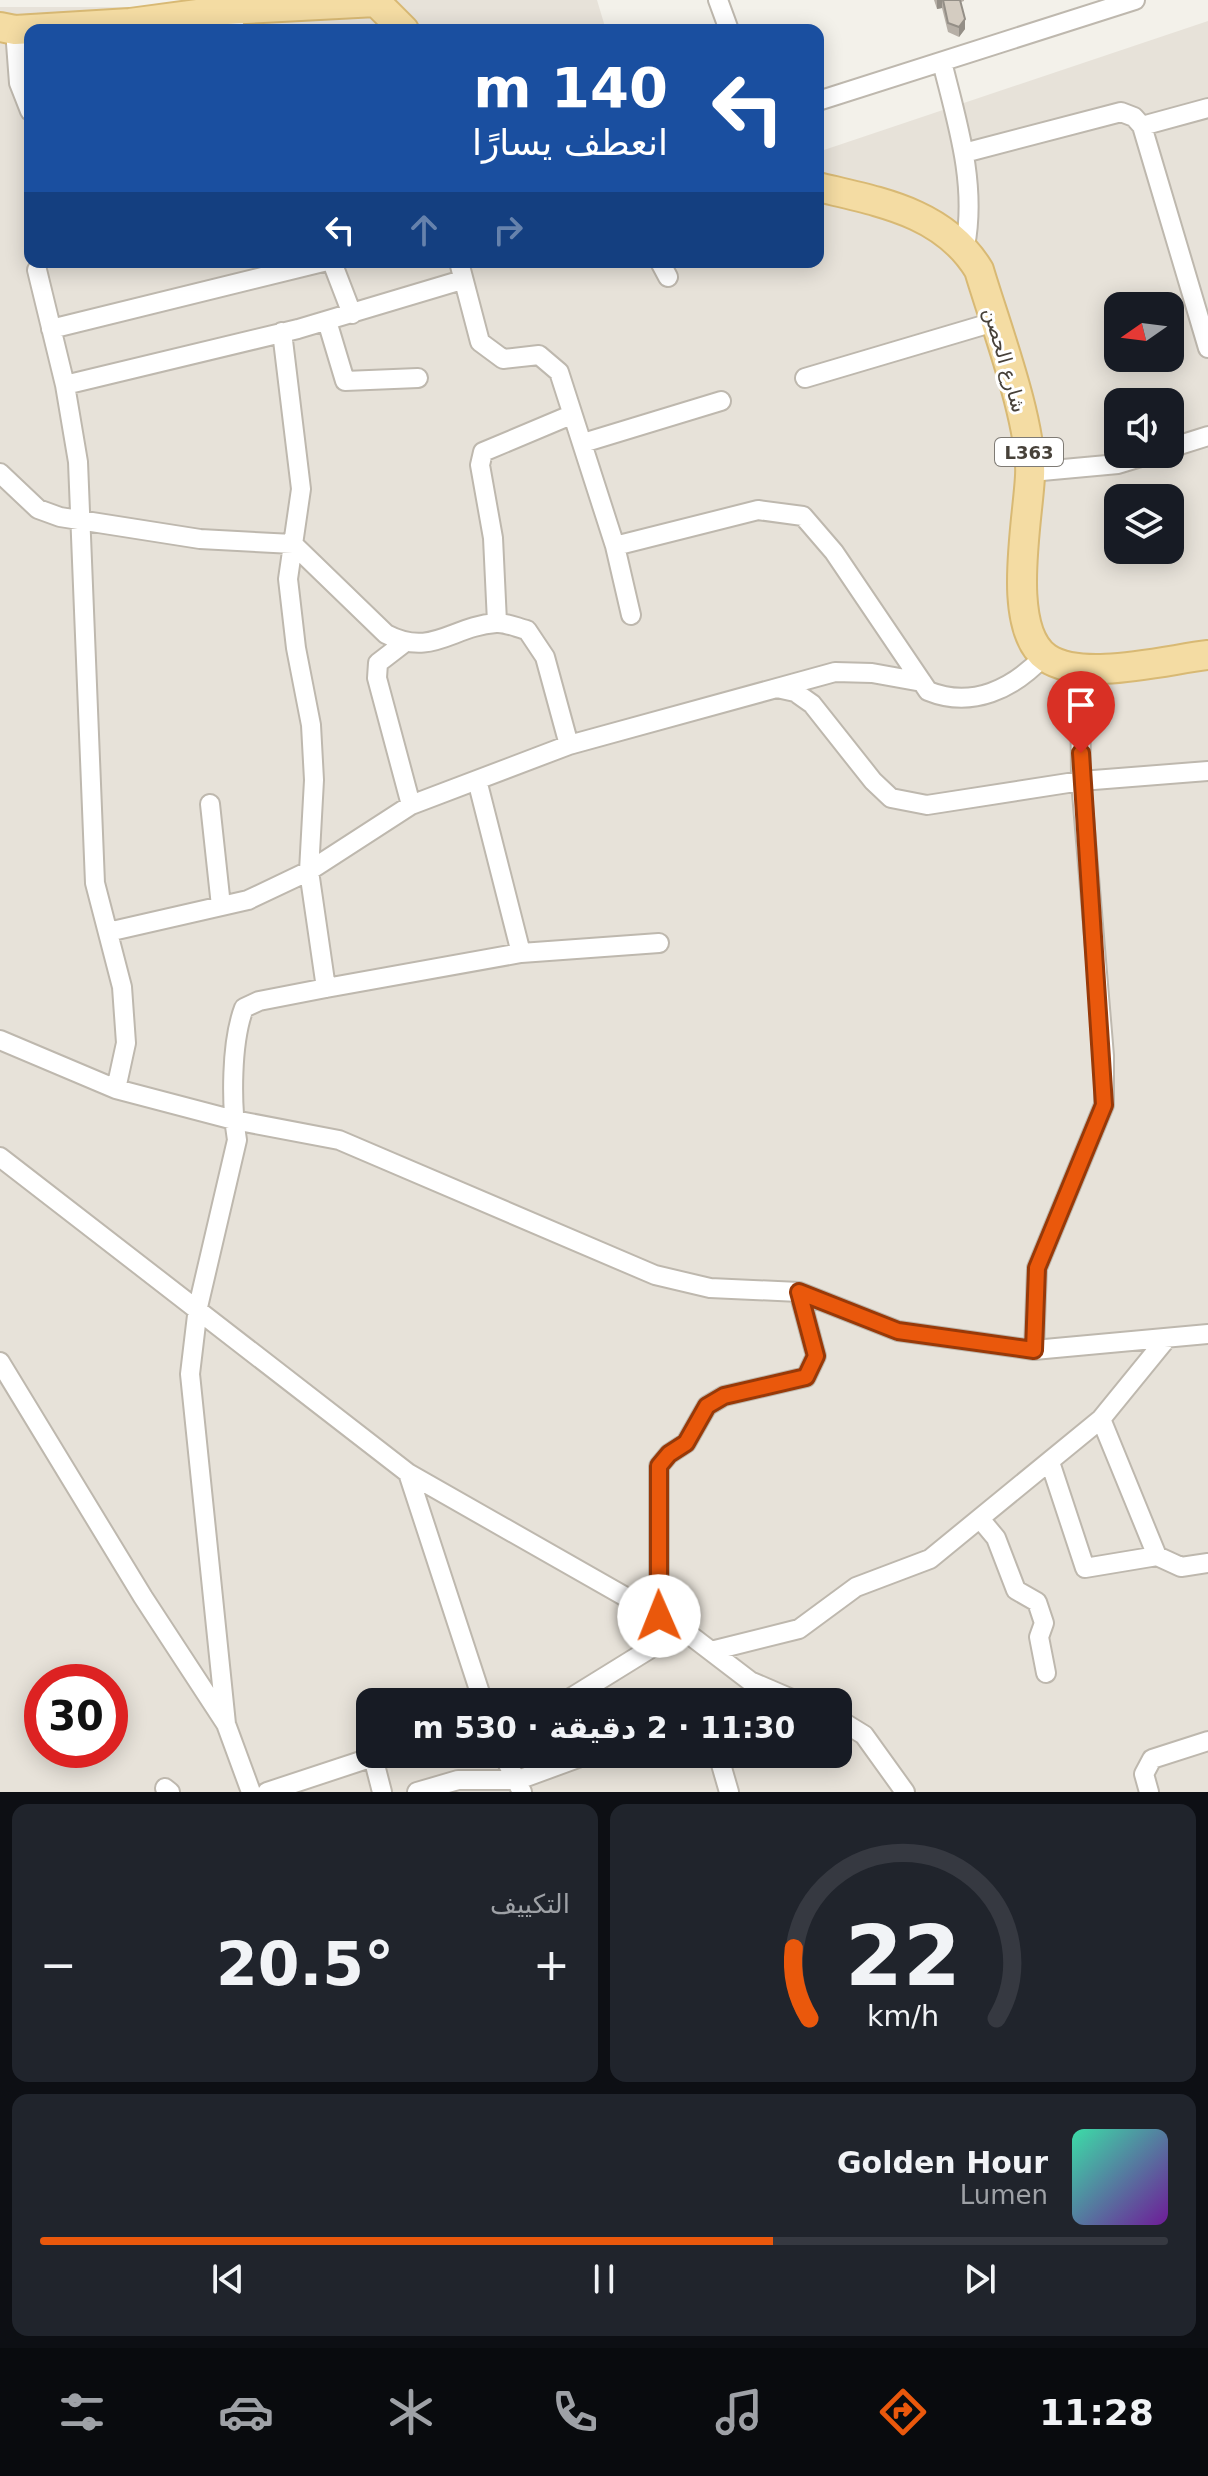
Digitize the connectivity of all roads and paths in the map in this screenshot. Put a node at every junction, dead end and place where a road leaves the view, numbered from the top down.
1 (718, 0) edge
2 (1135, 0) edge
3 (376, 2) junction
4 (232, 20) edge
5 (174, 24) edge
6 (384, 24) edge
7 (398, 24) edge
8 (727, 24) edge
9 (7, 28) edge
10 (942, 62) junction
11 (24, 96) edge
12 (824, 99) edge
13 (1208, 108) edge
14 (1142, 126) junction
15 (964, 153) junction
16 (824, 189) edge
17 (965, 246) junction
18 (299, 268) edge
19 (334, 268) edge
20 (37, 270) dead end
21 (460, 271) edge
22 (352, 314) junction
23 (327, 321) junction
24 (994, 322) junction
25 (51, 329) junction
26 (282, 332) junction
27 (1208, 348) edge
28 (418, 378) dead end
29 (805, 378) dead end
30 (65, 385) junction
31 (721, 401) dead end
32 (571, 415) junction
33 (1208, 436) edge
34 (583, 443) junction
35 (1184, 444) edge
36 (1104, 465) edge
37 (1031, 472) junction
38 (0, 473) edge
39 (81, 518) junction
40 (293, 544) junction
41 (615, 546) junction
42 (631, 615) dead end
43 (497, 622) junction
44 (404, 643) junction
45 (1208, 655) edge
46 (1044, 656) junction
47 (1080, 671) junction
48 (922, 682) junction
49 (776, 687) junction
50 (569, 745) junction
51 (1208, 771) edge
52 (477, 780) junction
53 (1081, 781) junction
54 (210, 804) dead end
55 (411, 805) junction
56 (309, 871) junction
57 (221, 906) junction
58 (108, 932) junction
59 (659, 943) dead end
60 (521, 953) junction
61 (326, 988) junction
62 (0, 1040) edge
63 (116, 1089) junction
64 (234, 1120) junction
65 (0, 1157) edge
66 (799, 1292) junction
67 (198, 1307) junction
68 (1208, 1334) edge
69 (1167, 1338) junction
70 (1034, 1350) junction
71 (0, 1362) edge
72 (1101, 1419) junction
73 (1050, 1462) junction
74 (408, 1473) junction
75 (981, 1520) junction
76 (1157, 1556) junction
77 (1208, 1563) edge
78 (659, 1616) junction
79 (682, 1629) junction
80 (711, 1651) junction
81 (1046, 1673) dead end
82 (478, 1688) edge
83 (587, 1688) edge
84 (766, 1688) edge
85 (226, 1724) junction
86 (852, 1728) edge
87 (1208, 1741) edge
88 (510, 1768) edge
89 (559, 1768) edge
90 (722, 1768) edge
91 (520, 1786) edge
92 (251, 1792) edge
93 (267, 1792) edge
94 (382, 1792) edge
95 (417, 1792) edge
96 (729, 1792) edge
97 (905, 1792) edge
98 (1149, 1792) edge

1 - 8 street
2 - 10 street
3 - 4 main road
3 - 6 street
3 - 7 main road
4 - 5 main road
9 - 11 street
10 - 12 street
10 - 15 street
13 - 14 street
14 - 15 street
14 - 27 street
15 - 17 street
16 - 17 main road, شارع الحصن / L363
17 - 24 main road, شارع الحصن / L363
18 - 25 street
19 - 22 street
20 - 25 street
21 - 22 street
21 - 32 street
22 - 23 street
23 - 26 street
23 - 28 street
24 - 29 street
24 - 37 main road, شارع الحصن / L363
25 - 30 street
26 - 30 street
26 - 40 street
30 - 39 street
31 - 34 street
32 - 34 street
32 - 43 street
33 - 35 street
34 - 41 street
36 - 37 street
37 - 46 main road, شارع الحصن / L363
38 - 39 street
39 - 40 street
39 - 58 street
40 - 44 street
40 - 56 street
41 - 42 street
41 - 48 street
43 - 44 street
43 - 50 street
44 - 55 street
45 - 47 main road
46 - 47 main road
46 - 48 street
47 - 53 street
48 - 49 street
49 - 50 street
49 - 53 street
50 - 52 street
51 - 53 street
52 - 55 street
52 - 60 street
53 - 70 street
54 - 57 street
55 - 56 street
56 - 57 street
56 - 61 street
57 - 58 street
58 - 63 street
59 - 60 street
60 - 61 street
61 - 64 street
62 - 63 street
63 - 64 street
64 - 66 street
64 - 67 street
65 - 67 street
66 - 70 street
66 - 78 street
67 - 74 street
67 - 85 street
68 - 69 street
69 - 70 street
69 - 72 street
71 - 85 street
72 - 73 street
72 - 76 street
73 - 75 street
73 - 76 street
74 - 78 street
74 - 82 street
75 - 80 street
75 - 81 street
76 - 77 street
78 - 79 street
79 - 80 street
79 - 83 street
80 - 84 street
85 - 92 street
86 - 97 street
87 - 98 street
88 - 91 street
89 - 91 street
90 - 96 street
91 - 95 street
93 - 94 street

